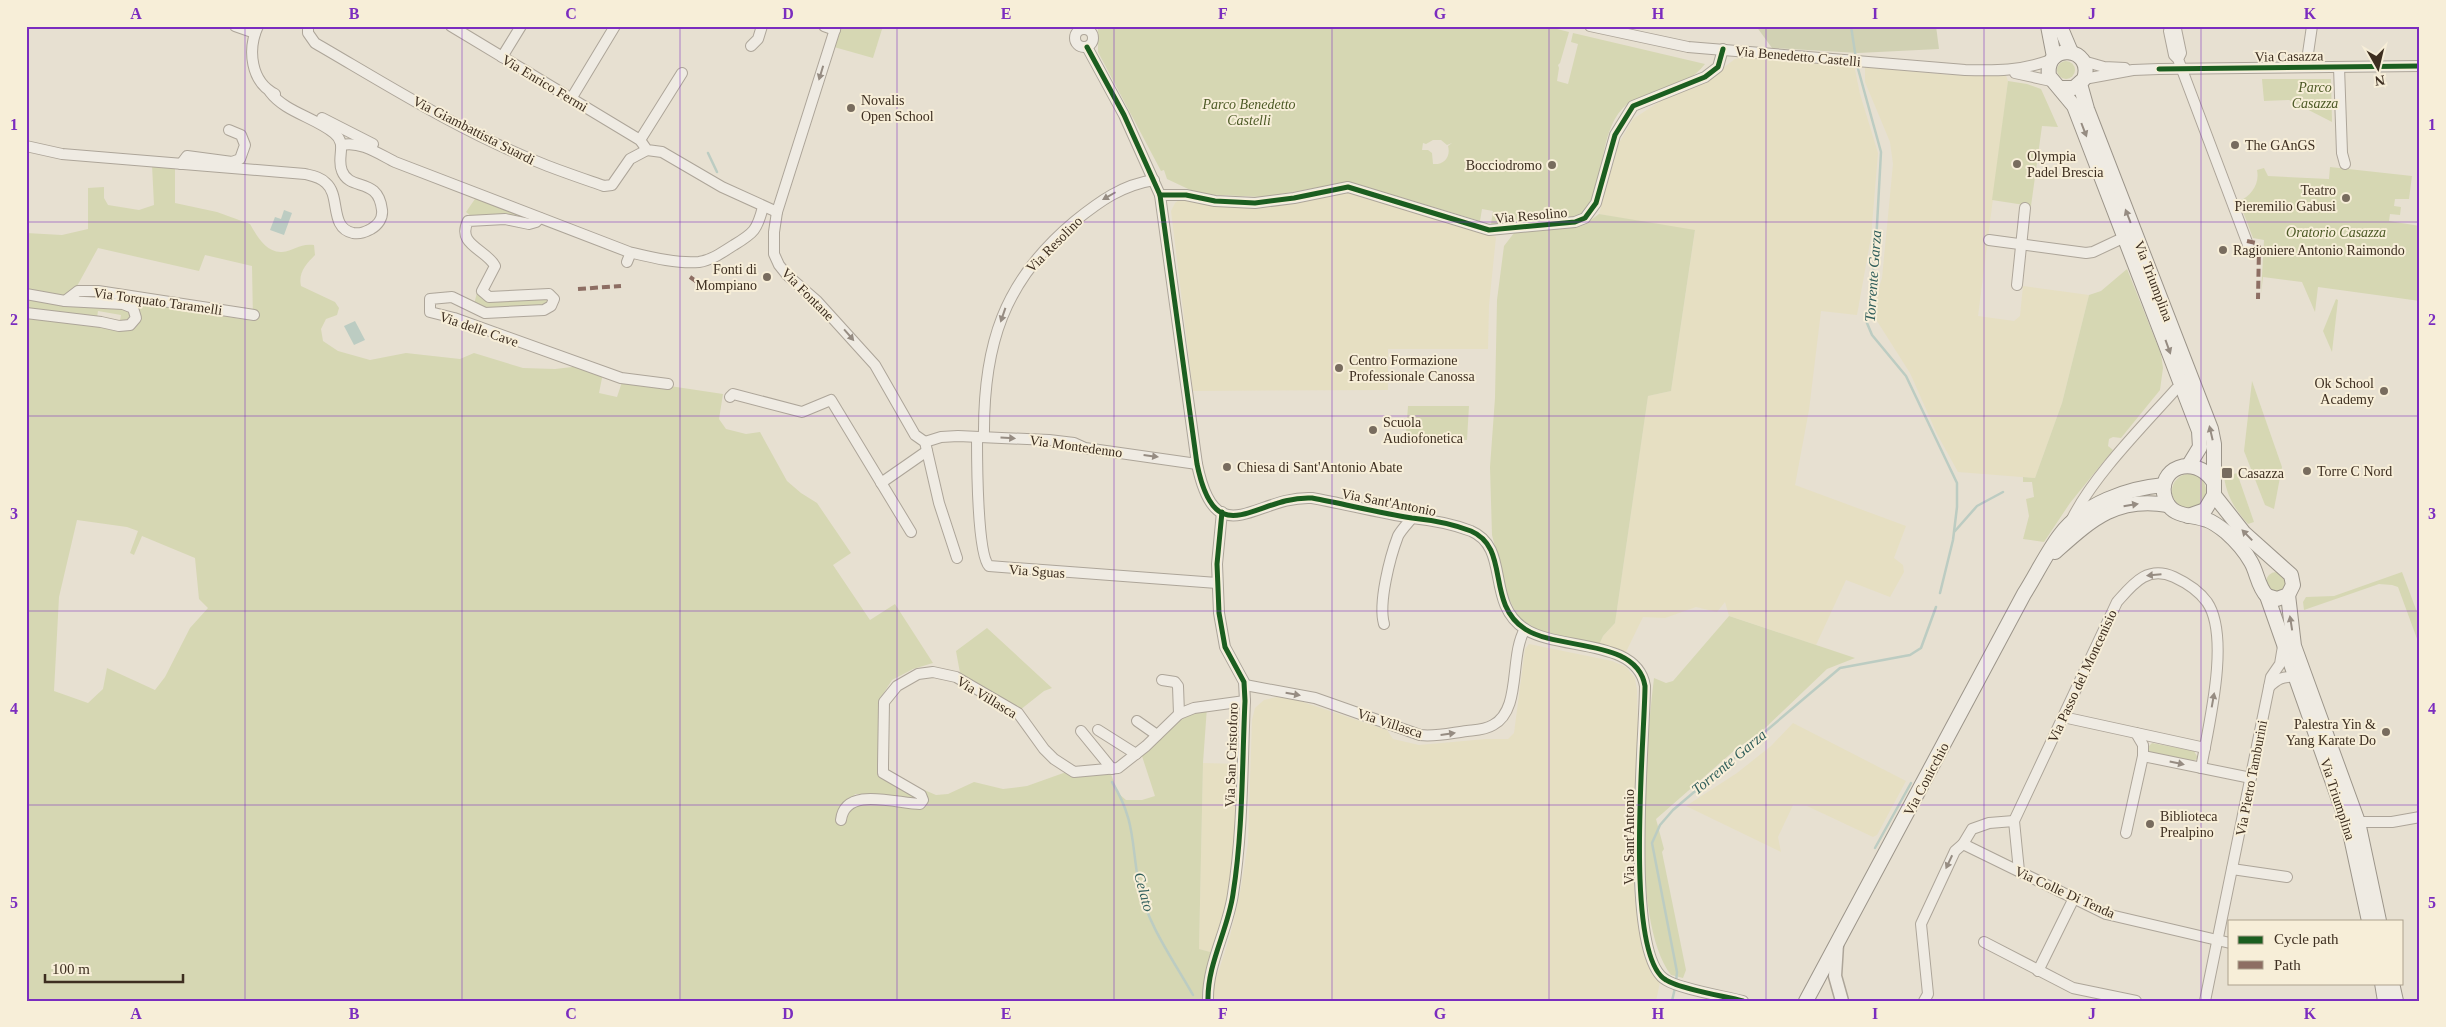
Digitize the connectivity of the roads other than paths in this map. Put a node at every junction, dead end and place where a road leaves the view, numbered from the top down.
1 (234, 26) edge
2 (308, 26) edge
3 (451, 26) edge
4 (521, 26) edge
5 (615, 26) edge
6 (762, 26) edge
7 (824, 26) edge
8 (1590, 26) edge
9 (2048, 26) edge
10 (2060, 26) edge
11 (2171, 26) edge
12 (2312, 26) edge
13 (1088, 27) edge
14 (835, 28) edge
15 (1075, 29) edge
16 (256, 30) edge
17 (751, 46) dead end
18 (1087, 46) junction
19 (1723, 49) junction
20 (2071, 52) junction
21 (502, 57) junction
22 (2053, 58) junction
23 (2083, 61) junction
24 (2179, 64) junction
25 (2420, 66) edge
26 (2306, 67) junction
27 (2339, 67) junction
28 (2133, 70) junction
29 (2007, 71) junction
30 (682, 73) dead end
31 (2082, 82) junction
32 (2055, 85) junction
33 (270, 92) junction
34 (571, 99) junction
35 (229, 130) dead end
36 (640, 140) junction
37 (342, 145) junction
38 (26, 146) edge
39 (647, 150) junction
40 (181, 164) junction
41 (2345, 164) dead end
42 (404, 166) junction
43 (1154, 180) junction
44 (1160, 195) junction
45 (763, 207) junction
46 (2025, 208) dead end
47 (777, 212) junction
48 (540, 218) junction
49 (2125, 237) junction
50 (1989, 240) dead end
51 (2021, 244) junction
52 (2250, 250) dead end
53 (627, 258) dead end
54 (665, 259) junction
55 (680, 260) junction
56 (685, 271) dead end
57 (2017, 285) dead end
58 (26, 294) edge
59 (64, 301) junction
60 (26, 313) edge
61 (254, 315) dead end
62 (668, 384) dead end
63 (2183, 386) junction
64 (730, 397) dead end
65 (981, 437) junction
66 (926, 447) junction
67 (1196, 464) junction
68 (2189, 465) junction
69 (881, 483) junction
70 (2164, 485) junction
71 (2214, 488) junction
72 (2168, 505) junction
73 (1222, 512) junction
74 (1396, 514) junction
75 (2188, 516) junction
76 (1412, 518) junction
77 (2070, 523) junction
78 (911, 532) dead end
79 (1399, 535) junction
80 (957, 558) dead end
81 (2047, 558) junction
82 (2283, 567) junction
83 (2260, 582) junction
84 (1216, 584) junction
85 (2288, 595) junction
86 (2266, 596) junction
87 (1381, 621) dead end
88 (1525, 629) junction
89 (2283, 646) junction
90 (2294, 677) junction
91 (1162, 680) dead end
92 (1245, 685) junction
93 (2269, 687) junction
94 (1245, 701) junction
95 (1179, 714) junction
96 (2063, 717) junction
97 (1137, 721) dead end
98 (1098, 730) dead end
99 (1081, 731) dead end
100 (2136, 733) junction
101 (1157, 735) junction
102 (2205, 748) junction
103 (1136, 754) junction
104 (2143, 756) junction
105 (2201, 768) junction
106 (1112, 769) junction
107 (2251, 778) junction
108 (2420, 817) edge
109 (841, 820) dead end
110 (2014, 822) junction
111 (2360, 827) junction
112 (2126, 833) dead end
113 (1962, 844) junction
114 (2017, 850) junction
115 (1999, 861) junction
116 (2232, 869) junction
117 (2019, 871) junction
118 (2287, 876) dead end
119 (2074, 898) junction
120 (2369, 920) edge
121 (2379, 920) edge
122 (2218, 940) junction
123 (1984, 942) dead end
124 (2228, 942) edge
125 (1837, 944) junction
126 (2038, 970) junction
127 (2382, 984) edge
128 (2392, 984) edge
129 (1208, 1001) edge
130 (1743, 1001) edge
131 (1806, 1001) edge
132 (1842, 1001) edge
133 (1924, 1001) edge
134 (2136, 1001) edge
135 (2206, 1001) edge
136 (2385, 1001) edge
137 (2396, 1001) edge

1 - 16 street, Via delle Cave
2 - 39 street, Via Giambattista Suardi
3 - 21 street, Via Enrico Fermi
4 - 21 street
5 - 34 street
6 - 17 street
7 - 14 street
8 - 19 street, Via Benedetto Castelli
9 - 22 main road
10 - 20 main road
11 - 24 street
12 - 26 street
13 - 15 street
13 - 18 street
14 -> 47 street, Via Fontane
15 - 18 street
16 - 33 street, Via delle Cave
18 - 43 street
19 - 29 street, Via Benedetto Castelli
19 - 44 street, Via Resolino
20 - 22 main road
20 - 23 main road
21 - 34 street, Via Enrico Fermi
22 - 29 street, Via Benedetto Castelli
22 - 32 main road
23 - 28 street, Via Casazza
23 - 31 main road, Via Triumplina
24 - 26 street, Via Casazza
24 - 28 street, Via Casazza
24 - 52 street
25 - 27 street, Via Casazza
26 - 27 street, Via Casazza
27 - 41 street, Via Casazza
28 - 31 street, Via Casazza
29 - 32 street, Via Benedetto Castelli
30 - 36 street
31 - 32 main road
71 -> 31 main road, Via Triumplina
32 -> 49 main road, Via Triumplina
33 - 37 street
33 - 42 street, Via delle Cave
34 - 36 street, Via Enrico Fermi
35 - 40 street
36 - 39 street, Via Enrico Fermi
37 - 40 street
37 - 42 street
38 - 40 street
39 - 45 street
42 - 48 street, Via delle Cave
43 - 44 street
43 -> 65 street, Via Resolino
44 - 67 street
45 - 47 street
45 - 55 street, Via delle Cave
46 - 51 street
47 -> 66 street, Via Fontane
48 - 54 street, Via delle Cave
48 - 62 street, Via delle Cave
49 - 51 street
49 -> 63 main road, Via Triumplina
50 - 51 street
51 - 57 street
53 - 54 street, Via delle Cave
54 - 55 street, Via delle Cave
55 - 56 street
58 - 59 street, Via Torquato Taramelli
59 - 60 street, Via Torquato Taramelli
59 - 61 street, Via Torquato Taramelli
63 - 68 main road, Via Triumplina
63 - 77 street
64 - 69 street
65 - 66 street, Via Montedenno
65 -> 67 street, Via Montedenno
65 - 84 street, Via Sguas
66 - 69 street
66 - 80 street, Via Fontane
67 - 73 street
68 - 70 main road
68 - 71 main road, Via Triumplina
69 - 78 street
70 - 72 main road
70 - 77 main road, Via Conicchio
71 - 75 main road
82 -> 71 main road, Via Triumplina
72 - 75 main road, Via Triumplina
81 -> 72 main road, Via Conicchio
73 - 74 street, Via Sant'Antonio
73 - 84 street, Via San Cristoforo
74 - 76 street, Via Sant'Antonio
74 - 79 street, Via Sant'Antonio
75 - 83 main road, Via Triumplina
76 - 79 street, Via Sant'Antonio
76 - 88 street, Via Sant'Antonio
77 - 81 main road, Via Conicchio
79 - 87 street, Via Sant'Antonio
81 - 125 main road, Via Conicchio
82 - 83 main road
82 - 85 main road, Via Triumplina
83 - 86 main road, Via Triumplina
84 - 92 street, Via San Cristoforo
85 - 86 main road
111 -> 85 main road, Via Triumplina
86 - 89 main road, Via Triumplina
92 -> 88 street, Via Villasca
88 - 130 street, Via Sant'Antonio
89 - 90 main road, Via Triumplina
89 - 93 street, Via Pietro Tamburini
90 - 93 street
90 - 120 main road, Via Triumplina
91 - 95 street
92 - 94 street, Via San Cristoforo
93 - 107 street, Via Pietro Tamburini
94 - 95 street, Via Villasca
94 - 129 street, Via San Cristoforo
95 - 101 street, Via Villasca
96 - 100 street
102 -> 96 street, Via Passo del Moncenisio
96 - 110 street, Via Passo del Moncenisio
97 - 101 street
98 - 103 street
99 - 106 street
100 - 102 street
100 - 104 street
101 - 103 street, Via Villasca
102 - 105 street, Via Passo del Moncenisio
103 - 106 street, Via Villasca
104 -> 105 street
104 - 112 street
105 - 107 street
106 - 109 street, Via Villasca
107 - 116 street, Via Pietro Tamburini
108 - 111 street
110 - 113 street
110 - 114 street
111 - 121 main road, Via Triumplina
113 - 115 street, Via Colle Di Tenda
113 -> 133 street
114 - 115 street
114 - 117 street
115 - 117 street, Via Colle Di Tenda
116 - 118 street
116 - 122 street, Via Pietro Tamburini
117 - 119 street, Via Colle Di Tenda
119 - 122 street, Via Colle Di Tenda
119 - 126 street
122 - 124 street, Via Colle Di Tenda
122 - 135 street, Via Pietro Tamburini
123 - 126 street
125 - 131 main road, Via Conicchio
125 - 132 street
126 - 134 street
127 - 136 main road
128 - 137 main road

